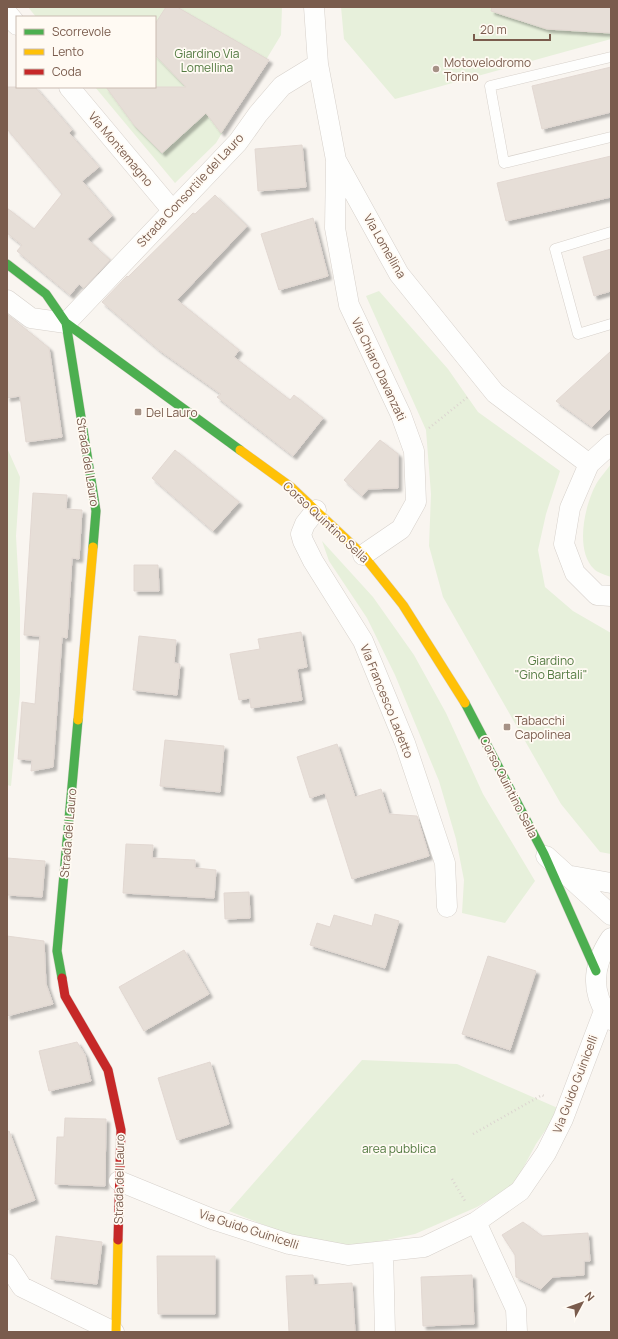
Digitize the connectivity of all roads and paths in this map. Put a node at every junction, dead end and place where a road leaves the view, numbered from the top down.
1 (314, 7) edge
2 (7, 13) edge
3 (16, 24) edge
4 (611, 57) edge
5 (318, 64) junction
6 (70, 88) edge
7 (611, 137) edge
8 (336, 160) junction
9 (172, 210) junction
10 (611, 232) edge
11 (7, 264) edge
12 (7, 300) edge
13 (66, 323) junction
14 (611, 324) edge
15 (485, 380) junction
16 (409, 438) junction
17 (611, 444) edge
18 (589, 464) junction
19 (316, 510) junction
20 (363, 555) junction
21 (611, 596) edge
22 (544, 854) junction
23 (565, 875) junction
24 (611, 883) edge
25 (447, 907) dead end
26 (611, 915) edge
27 (611, 938) edge
28 (596, 971) junction
29 (607, 1016) edge
30 (542, 1095) dead end
31 (473, 1134) dead end
32 (418, 1146) dead end
33 (406, 1153) dead end
34 (119, 1181) junction
35 (476, 1222) junction
36 (383, 1252) junction
37 (7, 1264) edge
38 (115, 1332) edge
39 (385, 1332) edge
40 (517, 1332) edge

1 - 5 street, Via Lomellina
2 - 3 street
4 - 7 lane
5 - 8 street, Via Lomellina
5 - 9 street, Strada Consortile del Lauro
6 - 9 street, Via Montemagno
8 - 15 street, Via Lomellina
8 - 16 street, Via Chiaro Davanzati
9 - 13 street, Strada Consortile del Lauro
10 - 14 lane
11 - 13 street, Corso Quintino Sella
12 - 13 street, Corso Quintino Sella
13 - 19 street, Corso Quintino Sella
13 - 34 street, Strada del Lauro
15 - 16 path
15 - 18 street, Via Lomellina
16 - 20 street, Via Chiaro Davanzati
17 - 18 street
18 - 21 street
19 - 20 street, Corso Quintino Sella
19 - 25 street, Via Francesco Ladetto
20 - 22 street, Corso Quintino Sella
22 - 23 street
22 - 28 street, Corso Quintino Sella
23 - 24 street
23 - 26 street
27 - 28 street
28 - 29 street
29 - 35 street, Via Guido Guinicelli
30 - 31 path
32 - 33 path
34 - 36 street, Via Guido Guinicelli
34 - 38 street, Strada del Lauro
35 - 36 street, Via Guido Guinicelli
35 - 40 street
36 - 39 street
37 - 38 street, Strada del Lauro

